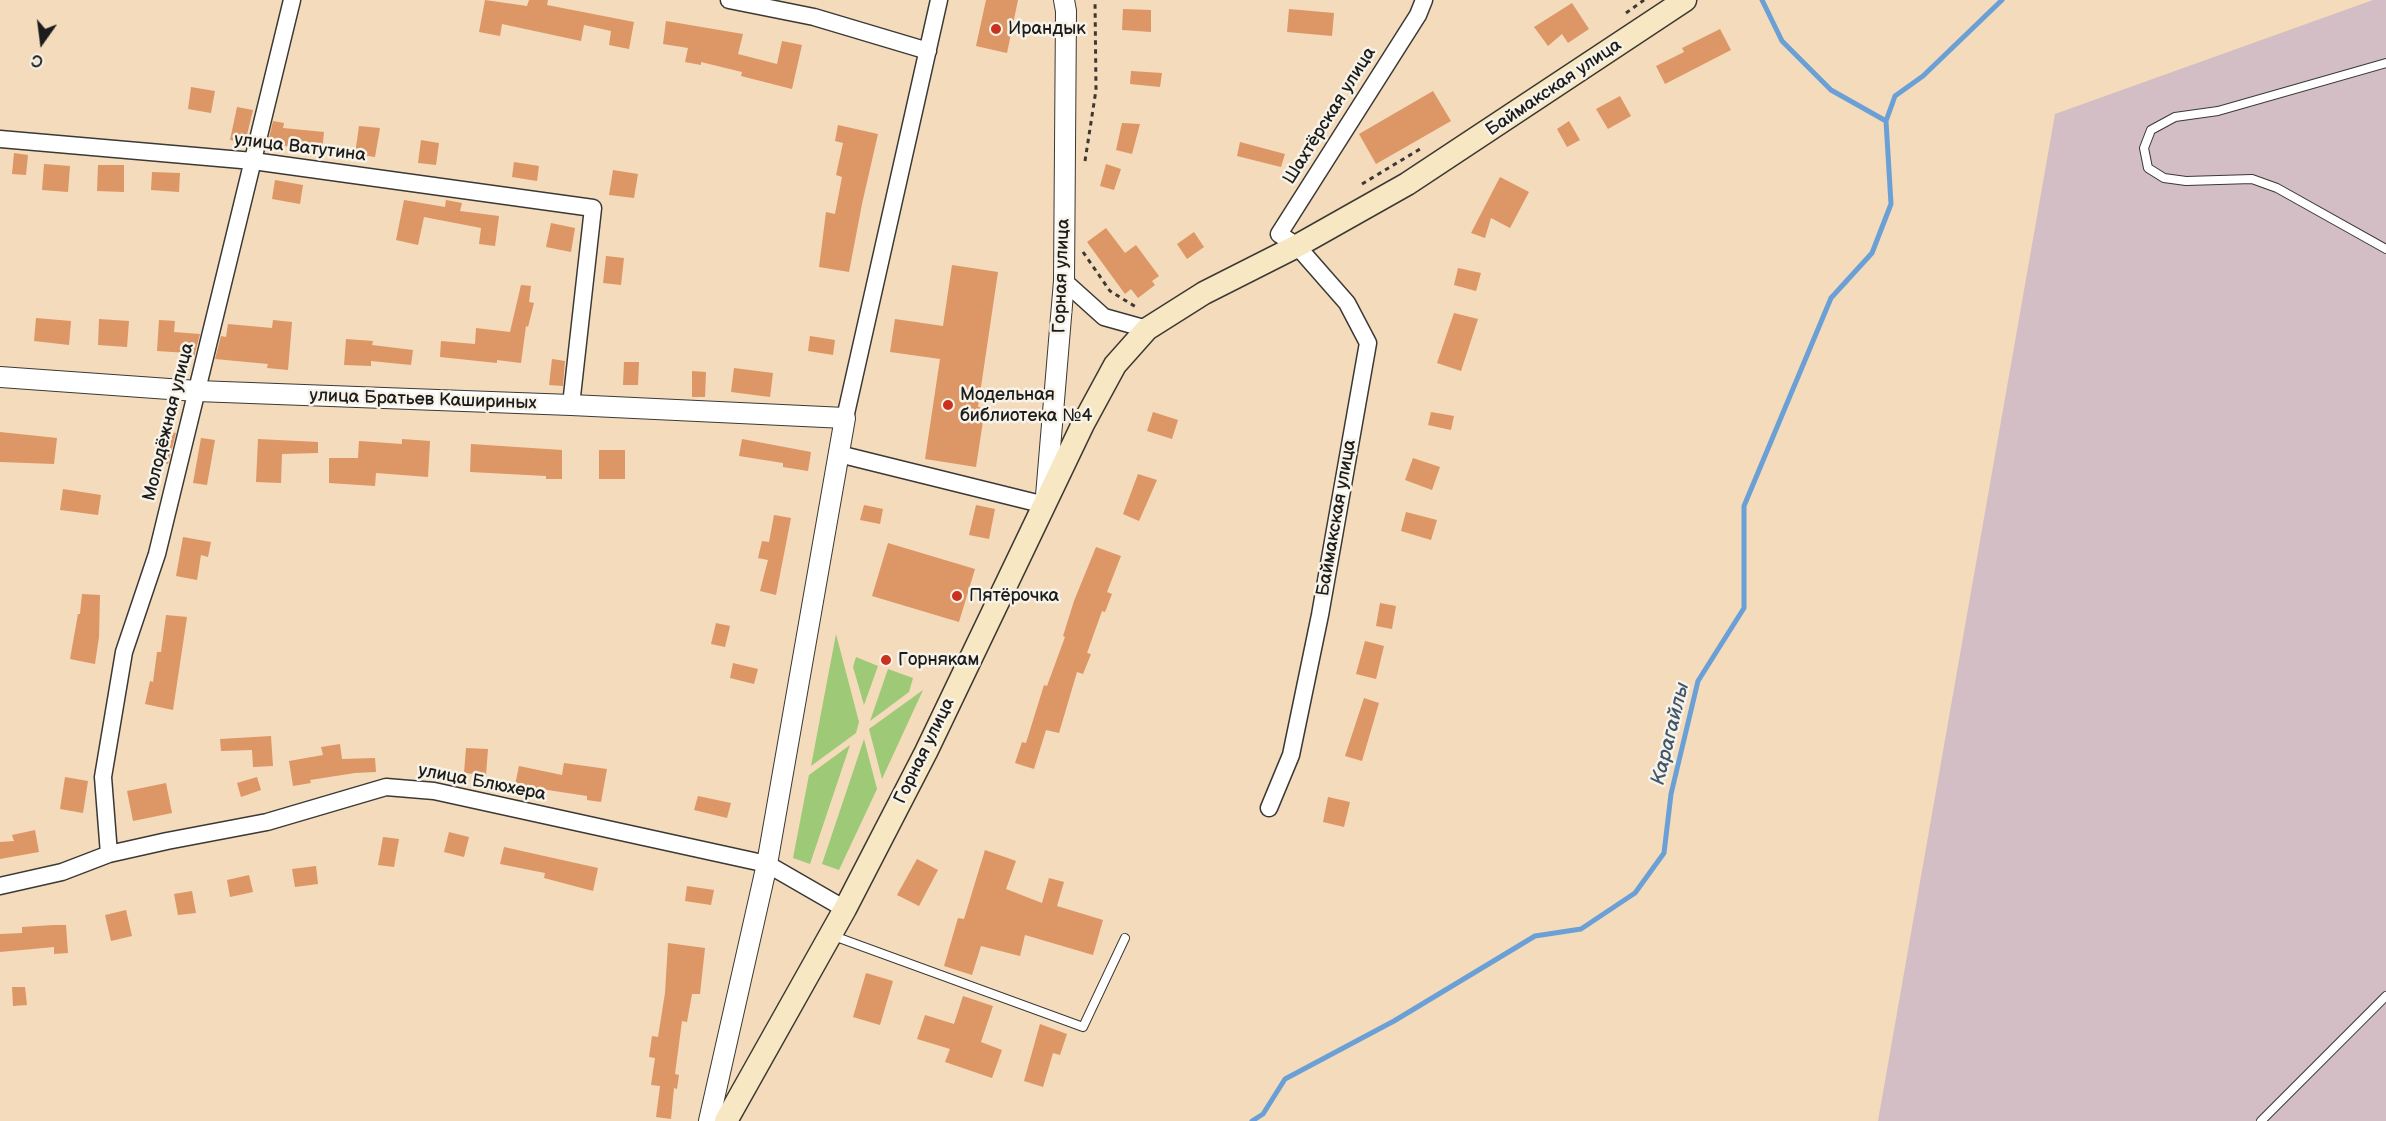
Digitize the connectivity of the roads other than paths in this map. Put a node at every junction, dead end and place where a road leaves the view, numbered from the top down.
1 (292, 0) edge
2 (729, 0) edge
3 (939, 0) edge
4 (1064, 0) edge
5 (1424, 0) edge
6 (1685, 0) edge
7 (928, 51) junction
8 (2386, 63) edge
9 (0, 139) edge
10 (253, 161) junction
11 (1297, 246) junction
12 (2386, 249) edge
13 (1064, 281) junction
14 (1147, 330) junction
15 (0, 377) edge
16 (197, 391) junction
17 (571, 405) junction
18 (845, 418) junction
19 (839, 454) junction
20 (1045, 505) junction
21 (1269, 808) dead end
22 (110, 854) junction
23 (767, 864) junction
24 (0, 886) edge
25 (844, 909) junction
26 (830, 934) junction
27 (1125, 938) dead end
28 (2386, 996) edge
29 (708, 1121) edge
30 (726, 1121) edge
31 (2261, 1121) edge

1 - 10 street, Молодёжная улица
2 - 7 street
3 - 7 street
4 - 13 street, Горная улица
5 - 11 street, Шахтёрская улица
6 - 11 main road, Баймакская улица
7 - 18 street
8 - 12 lane
9 - 10 street, улица Ватутина
10 - 16 street, Молодёжная улица
10 - 17 street, улица Ватутина
11 - 14 main road, Баймакская улица
11 - 21 street, Баймакская улица
13 - 14 street
13 - 20 street, Горная улица
14 - 20 main road, Баймакская улица
15 - 16 street, улица Братьев Кашириных
16 - 17 street, улица Братьев Кашириных
16 - 22 street, Молодёжная улица
17 - 18 street, улица Братьев Кашириных
18 - 19 street
19 - 20 street
19 - 23 street
20 - 25 main road, Горная улица
22 - 23 street, улица Блюхера
22 - 24 street, улица Блюхера
23 - 25 street, улица Блюхера
23 - 29 street
25 - 26 main road, Горная улица
26 - 27 lane
26 - 30 main road, Горная улица
28 - 31 lane

